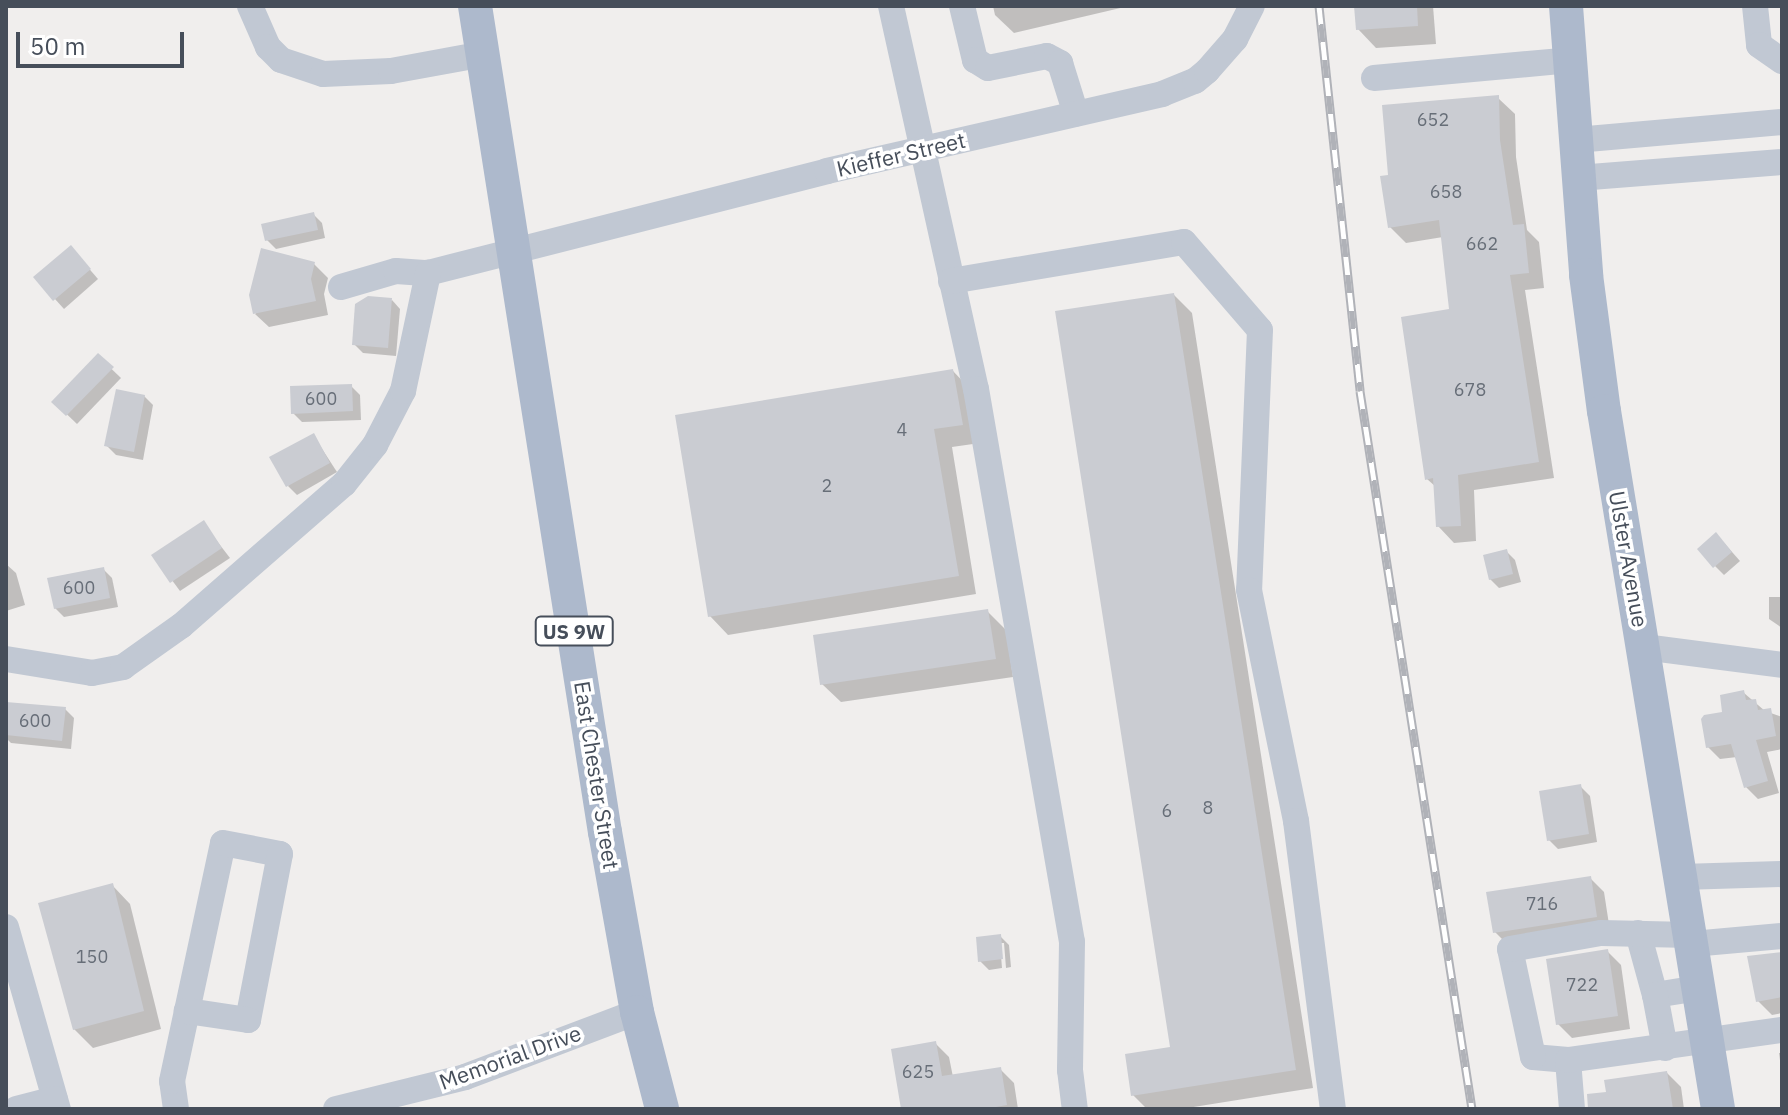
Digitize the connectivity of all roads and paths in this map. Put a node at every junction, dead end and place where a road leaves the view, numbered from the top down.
1 (250, 6) edge
2 (475, 6) edge
3 (891, 6) edge
4 (962, 6) edge
5 (1252, 6) edge
6 (1566, 6) edge
7 (1755, 6) edge
8 (484, 54) junction
9 (1570, 60) junction
10 (1782, 61) edge
11 (1374, 78) dead end
12 (1076, 114) junction
13 (1782, 122) edge
14 (1576, 140) junction
15 (921, 149) junction
16 (1782, 162) edge
17 (1578, 178) junction
18 (514, 249) junction
19 (428, 273) junction
20 (951, 281) junction
21 (341, 287) dead end
22 (1644, 647) junction
23 (6, 659) edge
24 (1782, 665) edge
25 (1782, 874) edge
26 (1681, 877) junction
27 (6, 927) edge
28 (1638, 933) junction
29 (1782, 936) edge
30 (1691, 940) junction
31 (1699, 988) junction
32 (1655, 995) junction
33 (187, 1011) junction
34 (637, 1012) junction
35 (1782, 1030) edge
36 (1708, 1043) junction
37 (1665, 1048) junction
38 (1568, 1060) junction
39 (57, 1104) edge
40 (16, 1109) edge
41 (176, 1109) edge
42 (336, 1109) edge
43 (662, 1109) edge
44 (1075, 1109) edge
45 (1333, 1109) edge
46 (1572, 1109) edge
47 (1718, 1109) edge

1 - 8 street
2 - 8 main road, US 9W
3 - 15 street
4 - 12 street
5 - 12 street, Kieffer Street
6 - 9 main road, Ulster Avenue
7 - 10 street
8 - 18 main road, US 9W
9 - 11 street
9 - 14 main road, Ulster Avenue
12 - 15 street, Kieffer Street
13 - 14 street
14 - 17 main road, Ulster Avenue
15 - 18 street, Kieffer Street
15 - 20 street
16 - 17 street
17 - 22 main road, Ulster Avenue
18 - 19 street, Kieffer Street
18 - 34 main road, East Chester Street / US 9W
19 - 21 street, Kieffer Street
19 - 23 street
20 - 44 street
20 - 45 street
22 - 24 street
22 - 26 main road, Ulster Avenue
25 - 26 street
26 - 30 main road, Ulster Avenue
27 - 39 street
28 - 30 street
28 - 32 street
28 - 38 street
29 - 30 street
30 - 31 main road, Ulster Avenue
31 - 32 street
31 - 36 main road, Ulster Avenue
32 - 37 street
33 - 33 street
33 - 41 street
34 - 42 street, Memorial Drive
34 - 43 main road, East Chester Street / US 9W
35 - 36 street
36 - 37 street
36 - 47 main road, Ulster Avenue
37 - 38 street
38 - 46 street
39 - 40 street

